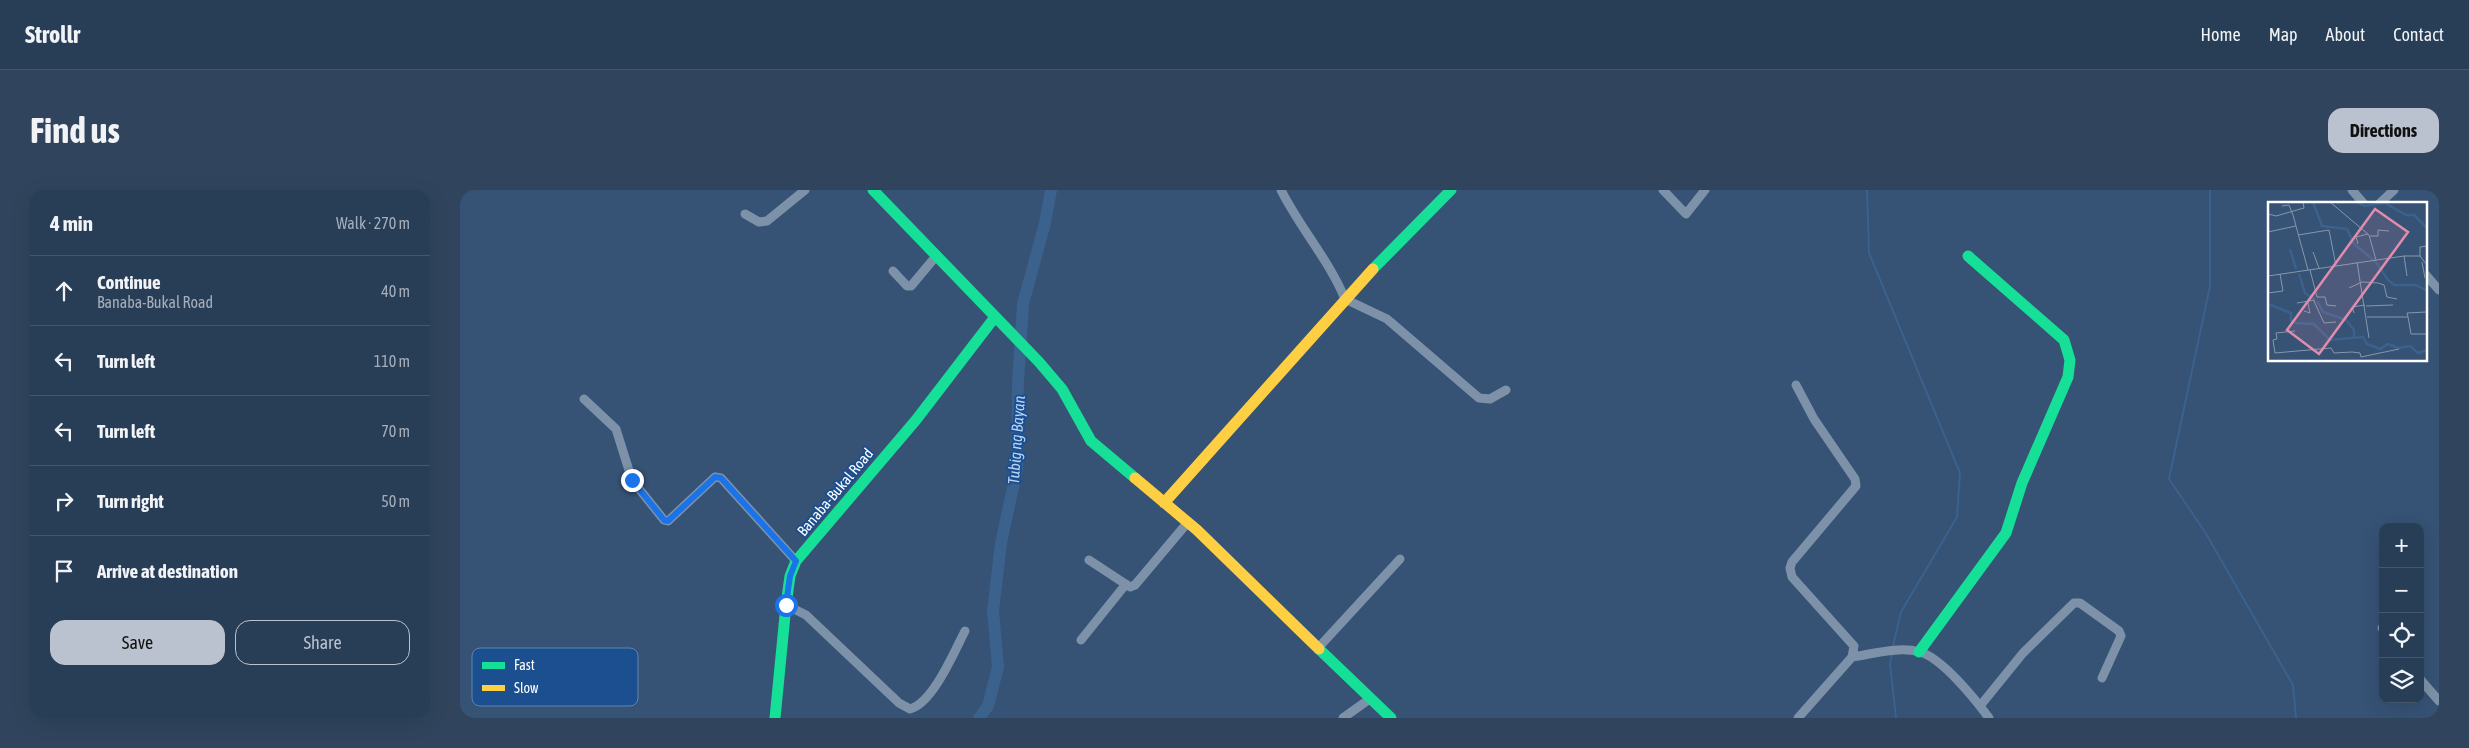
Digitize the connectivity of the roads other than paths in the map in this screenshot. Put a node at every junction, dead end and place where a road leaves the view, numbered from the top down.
1 (805, 190) edge
2 (872, 190) edge
3 (1281, 190) edge
4 (1450, 190) edge
5 (1663, 190) edge
6 (1706, 190) edge
7 (2352, 190) edge
8 (2394, 190) edge
9 (2362, 202) edge
10 (2382, 202) edge
11 (745, 214) dead end
12 (937, 255) junction
13 (1968, 256) dead end
14 (893, 271) dead end
15 (2426, 275) edge
16 (2439, 290) edge
17 (1345, 299) junction
18 (995, 317) junction
19 (1796, 386) dead end
20 (1506, 390) dead end
21 (584, 399) dead end
22 (1164, 503) junction
23 (1188, 522) junction
24 (1400, 559) dead end
25 (1089, 560) dead end
26 (796, 561) junction
27 (1126, 584) junction
28 (786, 605) junction
29 (965, 631) dead end
30 (1081, 640) dead end
31 (1319, 647) junction
32 (1919, 652) junction
33 (1852, 658) junction
34 (2102, 678) dead end
35 (2424, 684) edge
36 (1371, 698) junction
37 (2439, 701) edge
38 (1980, 706) junction
39 (775, 718) edge
40 (1343, 718) edge
41 (1391, 718) edge
42 (1798, 718) edge
43 (1989, 718) edge

1 - 11 street
2 - 12 street
3 - 17 street
4 - 17 street
5 - 6 street
7 - 9 street
8 - 10 street
12 - 14 street
12 - 18 street
13 - 32 street
15 - 16 street
17 - 20 street
17 - 22 street
18 - 22 street
18 - 26 street, Banaba-Bukal Road
19 - 33 street
21 - 26 street
22 - 23 street
23 - 27 street
23 - 31 street
24 - 31 street
25 - 27 street
26 - 28 street, Banaba-Bukal Road
27 - 30 street
28 - 29 street
28 - 39 street, Banaba-Bukal Road
31 - 36 street
32 - 33 street
32 - 38 street
33 - 42 street
34 - 38 street
35 - 37 street
36 - 40 street
36 - 41 street
38 - 43 street

